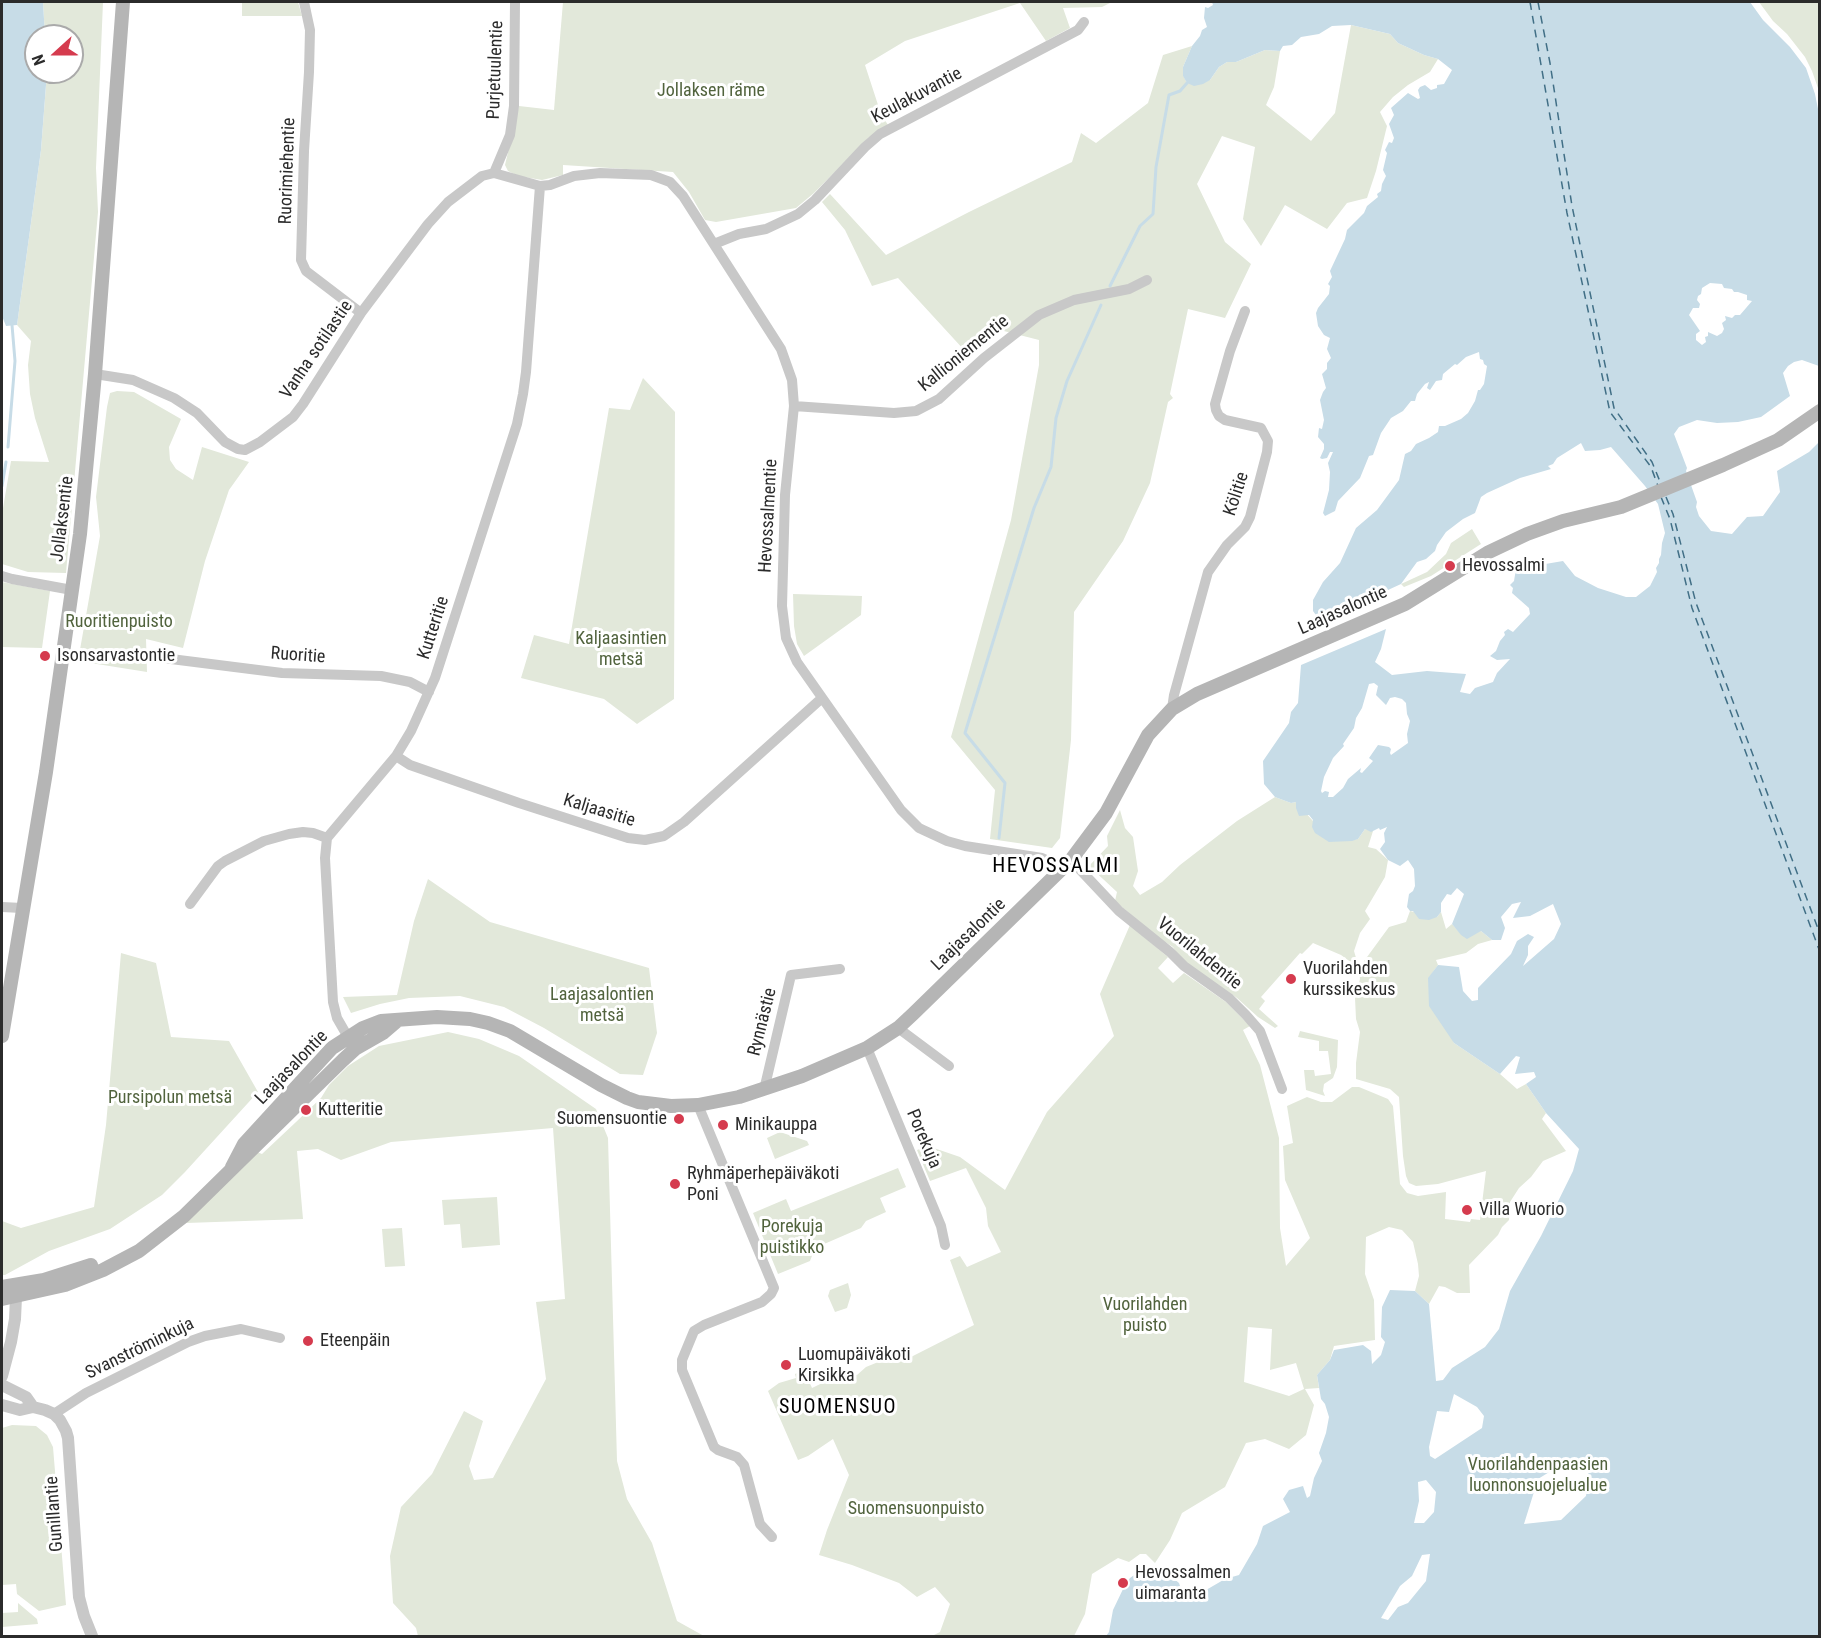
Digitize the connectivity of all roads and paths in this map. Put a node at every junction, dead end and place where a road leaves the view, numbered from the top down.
1 (123, 2) edge
2 (304, 2) edge
3 (515, 2) edge
4 (1084, 22) dead end
5 (494, 173) junction
6 (540, 186) junction
7 (714, 244) junction
8 (1147, 280) dead end
9 (1245, 311) dead end
10 (361, 313) junction
11 (95, 374) junction
12 (794, 406) junction
13 (1820, 411) edge
14 (2, 576) edge
15 (72, 590) junction
16 (163, 658) dead end
17 (429, 692) junction
18 (822, 698) junction
19 (1172, 709) junction
20 (396, 756) junction
21 (327, 838) junction
22 (1067, 864) junction
23 (190, 904) dead end
24 (2, 907) edge
25 (22, 908) junction
26 (840, 969) dead end
27 (898, 1028) junction
28 (2, 1036) edge
29 (352, 1043) junction
30 (867, 1048) junction
31 (948, 1066) dead end
32 (1282, 1089) dead end
33 (764, 1090) junction
34 (698, 1105) junction
35 (945, 1245) dead end
36 (5, 1293) edge
37 (280, 1338) dead end
38 (2, 1376) edge
39 (2, 1385) edge
40 (2, 1405) edge
41 (33, 1407) junction
42 (54, 1414) junction
43 (772, 1537) dead end
44 (92, 1636) edge

1 - 11 main road, Jollaksentie
2 - 10 street, Ruorimiehentie
3 - 5 street, Purjetuulentie
4 - 7 street, Keulakuvantie
5 - 6 street
5 - 10 street, Vanha sotilastie
6 - 7 street, Hevossalmentie
6 - 17 street, Kutteritie
7 - 12 street, Hevossalmentie
8 - 12 street, Kallioniementie
9 - 19 street, Kölitie
10 - 11 street, Vanha sotilastie
11 - 15 main road, Jollaksentie
12 - 18 street, Hevossalmentie
13 - 19 main road, Laajasalontie
14 - 15 street
15 - 25 main road, Jollaksentie
16 - 17 street, Ruoritie
17 - 20 street, Kutteritie
18 - 20 street, Kaljaasitie
18 - 22 street, Hevossalmentie
19 - 22 main road, Laajasalontie
20 - 21 street, Kutteritie
21 - 23 street
21 - 29 street
22 - 27 main road, Laajasalontie
22 - 32 street, Vuorilahdentie
24 - 25 street
25 - 28 main road, Jollaksentie
26 - 33 street, Rynnästie
27 - 30 main road, Laajasalontie
27 - 31 street
29 - 34 main road, Laajasalontie
29 - 36 main road, Laajasalontie
30 - 33 main road, Laajasalontie
30 - 35 street, Porekuja
33 - 34 main road, Laajasalontie
34 - 43 street
36 - 38 street
37 - 42 street, Svanströminkuja
39 - 41 street
40 - 41 street
41 - 42 street
42 - 44 street, Gunillantie

